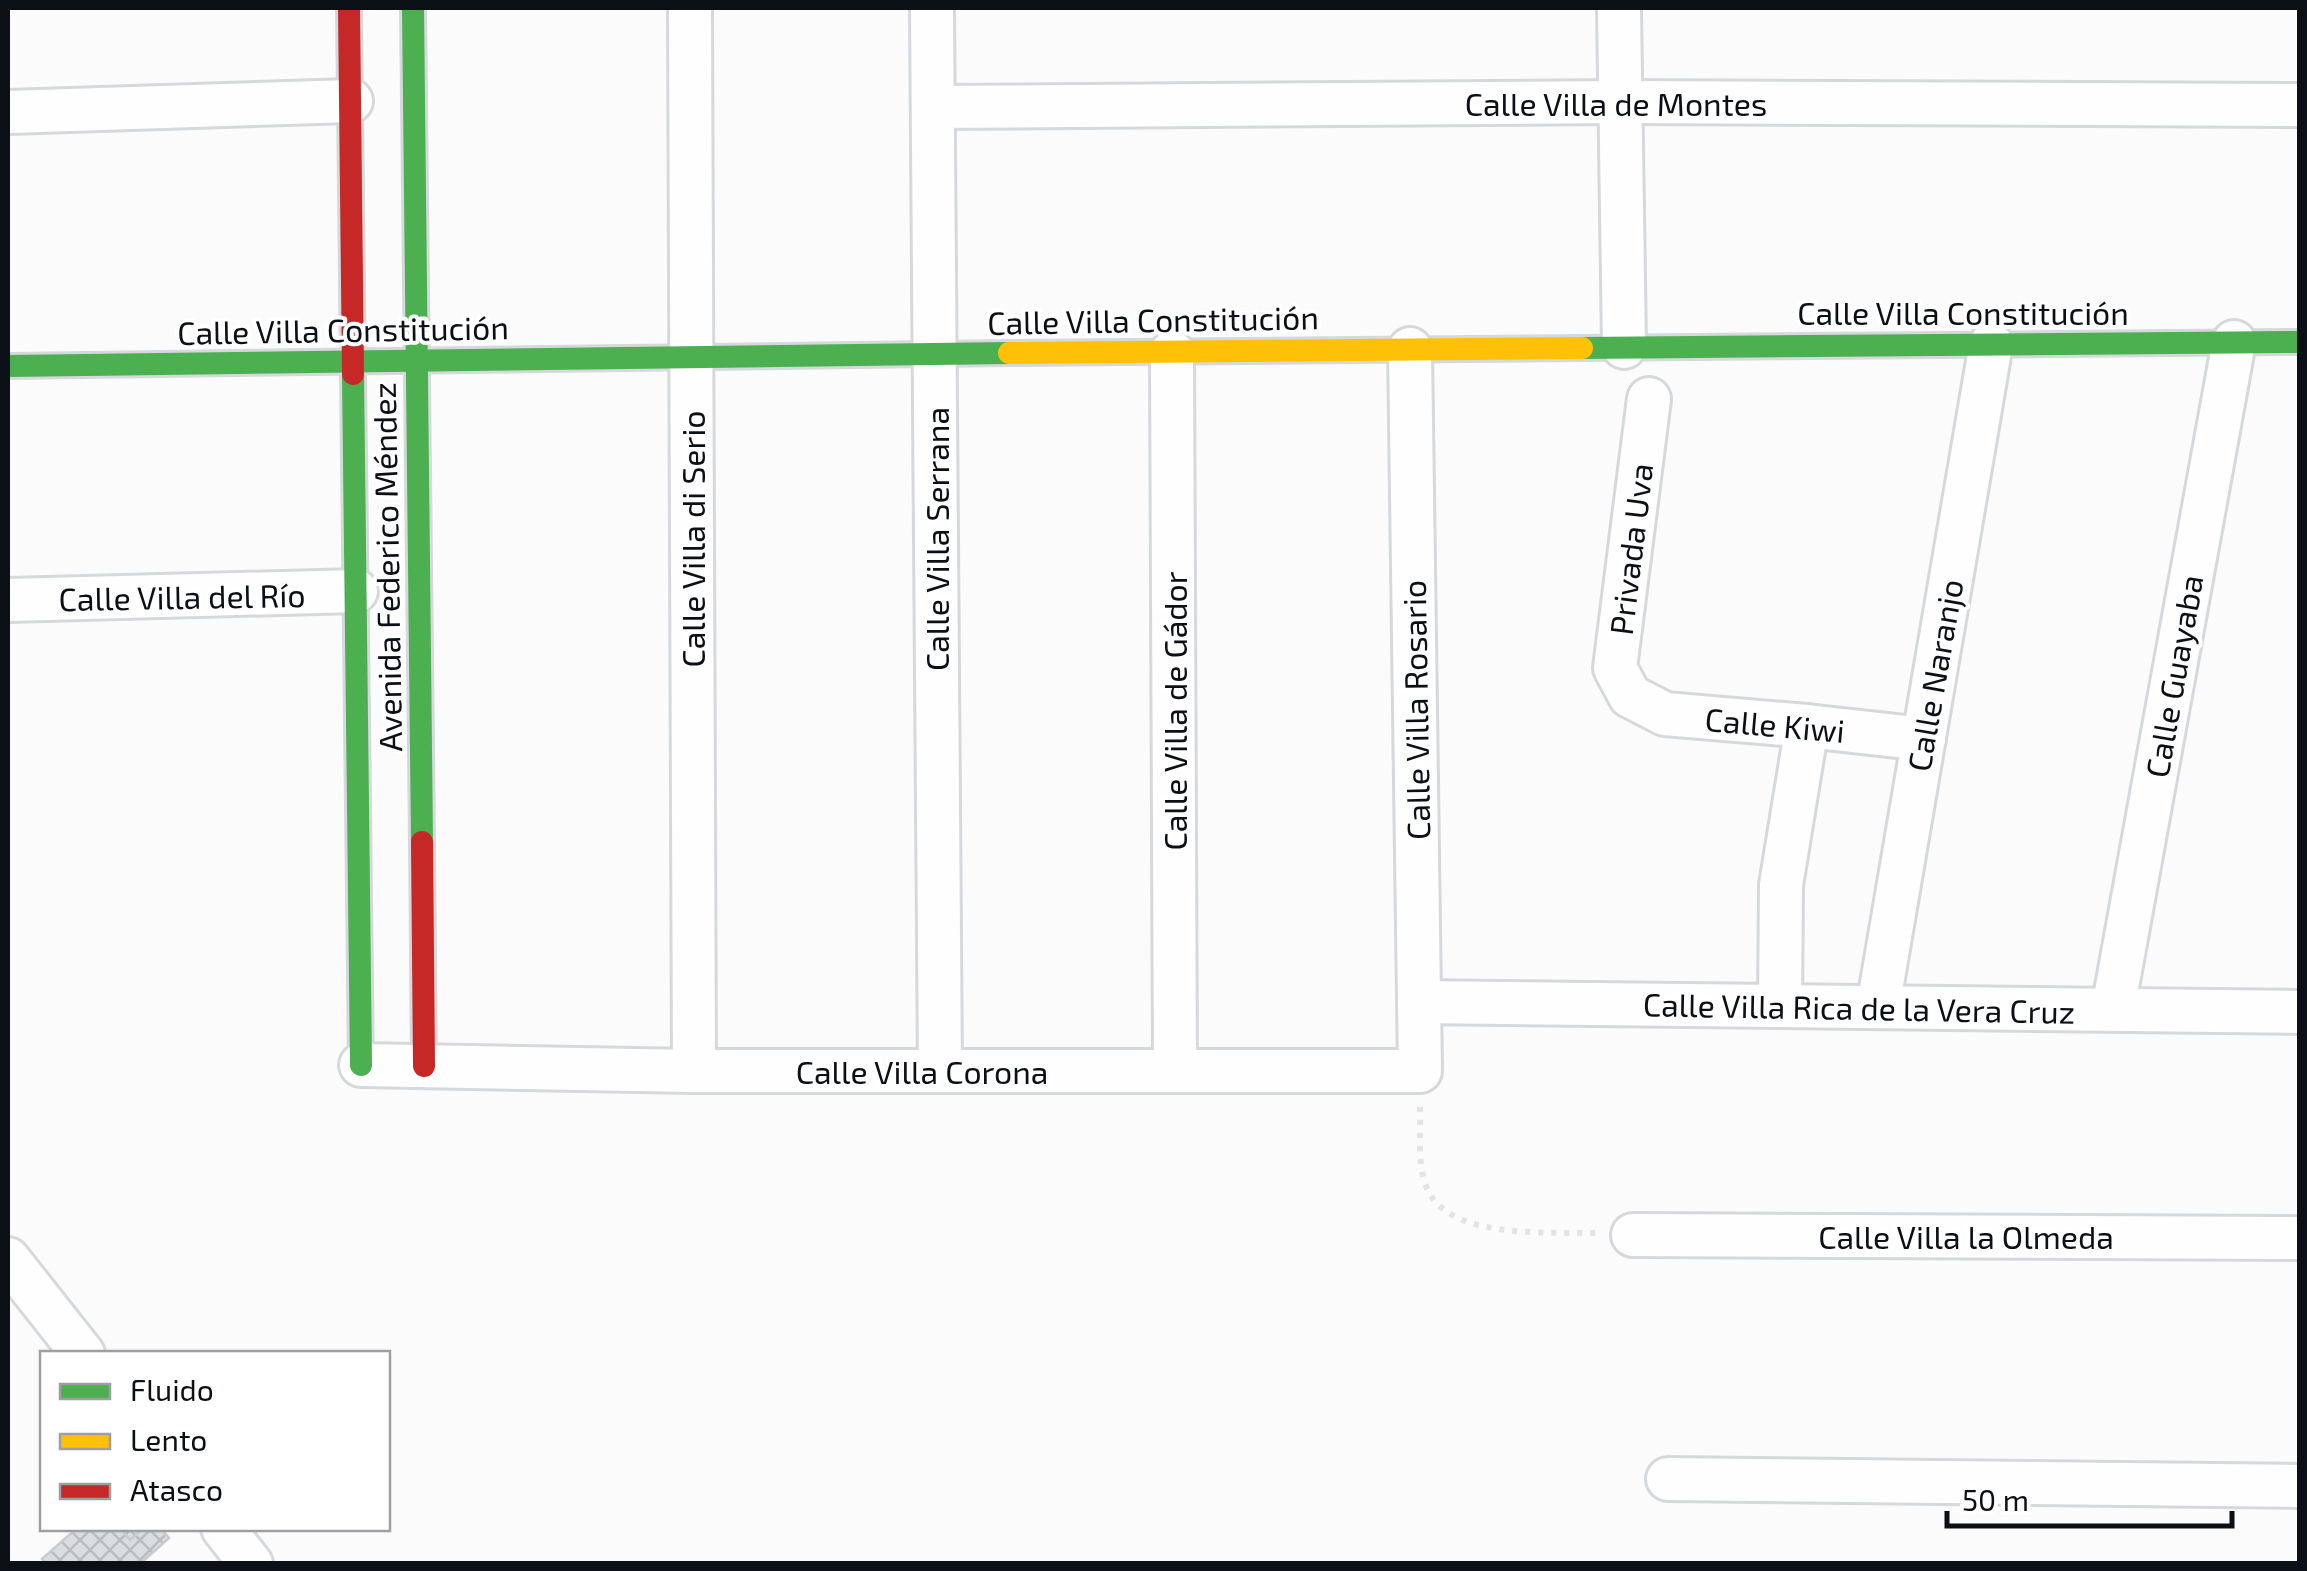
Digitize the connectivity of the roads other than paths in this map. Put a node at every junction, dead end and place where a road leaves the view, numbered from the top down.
1 (349, 8) edge
2 (413, 8) edge
3 (690, 8) edge
4 (932, 8) edge
5 (1619, 8) edge
6 (350, 101) junction
7 (1620, 102) junction
8 (2300, 105) edge
9 (932, 108) junction
10 (8, 112) edge
11 (2234, 342) junction
12 (2300, 342) edge
13 (1991, 344) junction
14 (1624, 347) junction
15 (1410, 349) junction
16 (1172, 352) junction
17 (934, 354) junction
18 (691, 357) junction
19 (416, 361) junction
20 (354, 362) junction
21 (8, 366) edge
22 (1649, 399) dead end
23 (356, 591) junction
24 (8, 600) edge
25 (1630, 696) joint
26 (1806, 726) junction
27 (1924, 740) junction
28 (1419, 1002) junction
29 (1780, 1006) junction
30 (1878, 1007) junction
31 (2112, 1010) junction
32 (2300, 1012) edge
33 (361, 1065) joint
34 (424, 1066) junction
35 (694, 1071) junction
36 (940, 1071) junction
37 (1175, 1071) junction
38 (1420, 1071) joint
39 (1633, 1234) road end
40 (2300, 1238) edge
41 (8, 1259) edge
42 (81, 1351) edge
43 (1668, 1479) dead end
44 (2300, 1486) edge
45 (226, 1531) edge
46 (252, 1564) edge

1 - 6 street, Avenida Federico Méndez
2 - 19 street, Avenida Federico Méndez
3 - 18 street, Calle Villa di Serio
4 - 9 street, Calle Villa Serrana
5 - 7 street
6 - 10 street
6 - 20 street, Avenida Federico Méndez
7 - 8 street, Calle Villa de Montes
7 - 9 street, Calle Villa de Montes
7 - 14 street
9 - 17 street, Calle Villa Serrana
11 - 12 street, Calle Villa Constitución
11 - 13 street, Calle Villa Constitución
11 - 31 street, Calle Guayaba
13 - 14 street, Calle Villa Constitución
13 - 27 street, Calle Naranjo
14 - 15 street, Calle Villa Constitución
15 - 16 street, Calle Villa Constitución
15 - 28 street, Calle Villa Rosario
16 - 17 street, Calle Villa Constitución
16 - 37 street, Calle Villa de Gádor
17 - 18 street, Calle Villa Constitución
17 - 36 street, Calle Villa Serrana
18 - 19 street, Calle Villa Constitución
18 - 35 street, Calle Villa di Serio
19 - 20 street, Calle Villa Constitución
19 - 34 street, Avenida Federico Méndez
20 - 21 street, Calle Villa Constitución
20 - 23 street, Avenida Federico Méndez
22 - 25 street, Privada Uva
23 - 24 street, Calle Villa del Río
23 - 33 street, Avenida Federico Méndez
25 - 26 street, Calle Kiwi
26 - 27 street, Calle Kiwi
26 - 29 street
27 - 30 street, Calle Naranjo
28 - 29 street, Calle Villa Rica de la Vera Cruz
28 - 38 street, Calle Villa Rosario
29 - 30 street, Calle Villa Rica de la Vera Cruz
30 - 31 street, Calle Villa Rica de la Vera Cruz
31 - 32 street, Calle Villa Rica de la Vera Cruz
33 - 34 street, Calle Villa Corona
34 - 35 street, Calle Villa Corona
35 - 36 street, Calle Villa Corona
36 - 37 street, Calle Villa Corona
37 - 38 street, Calle Villa Corona
39 - 40 street, Calle Villa la Olmeda
41 - 42 street
43 - 44 street
45 - 46 street

